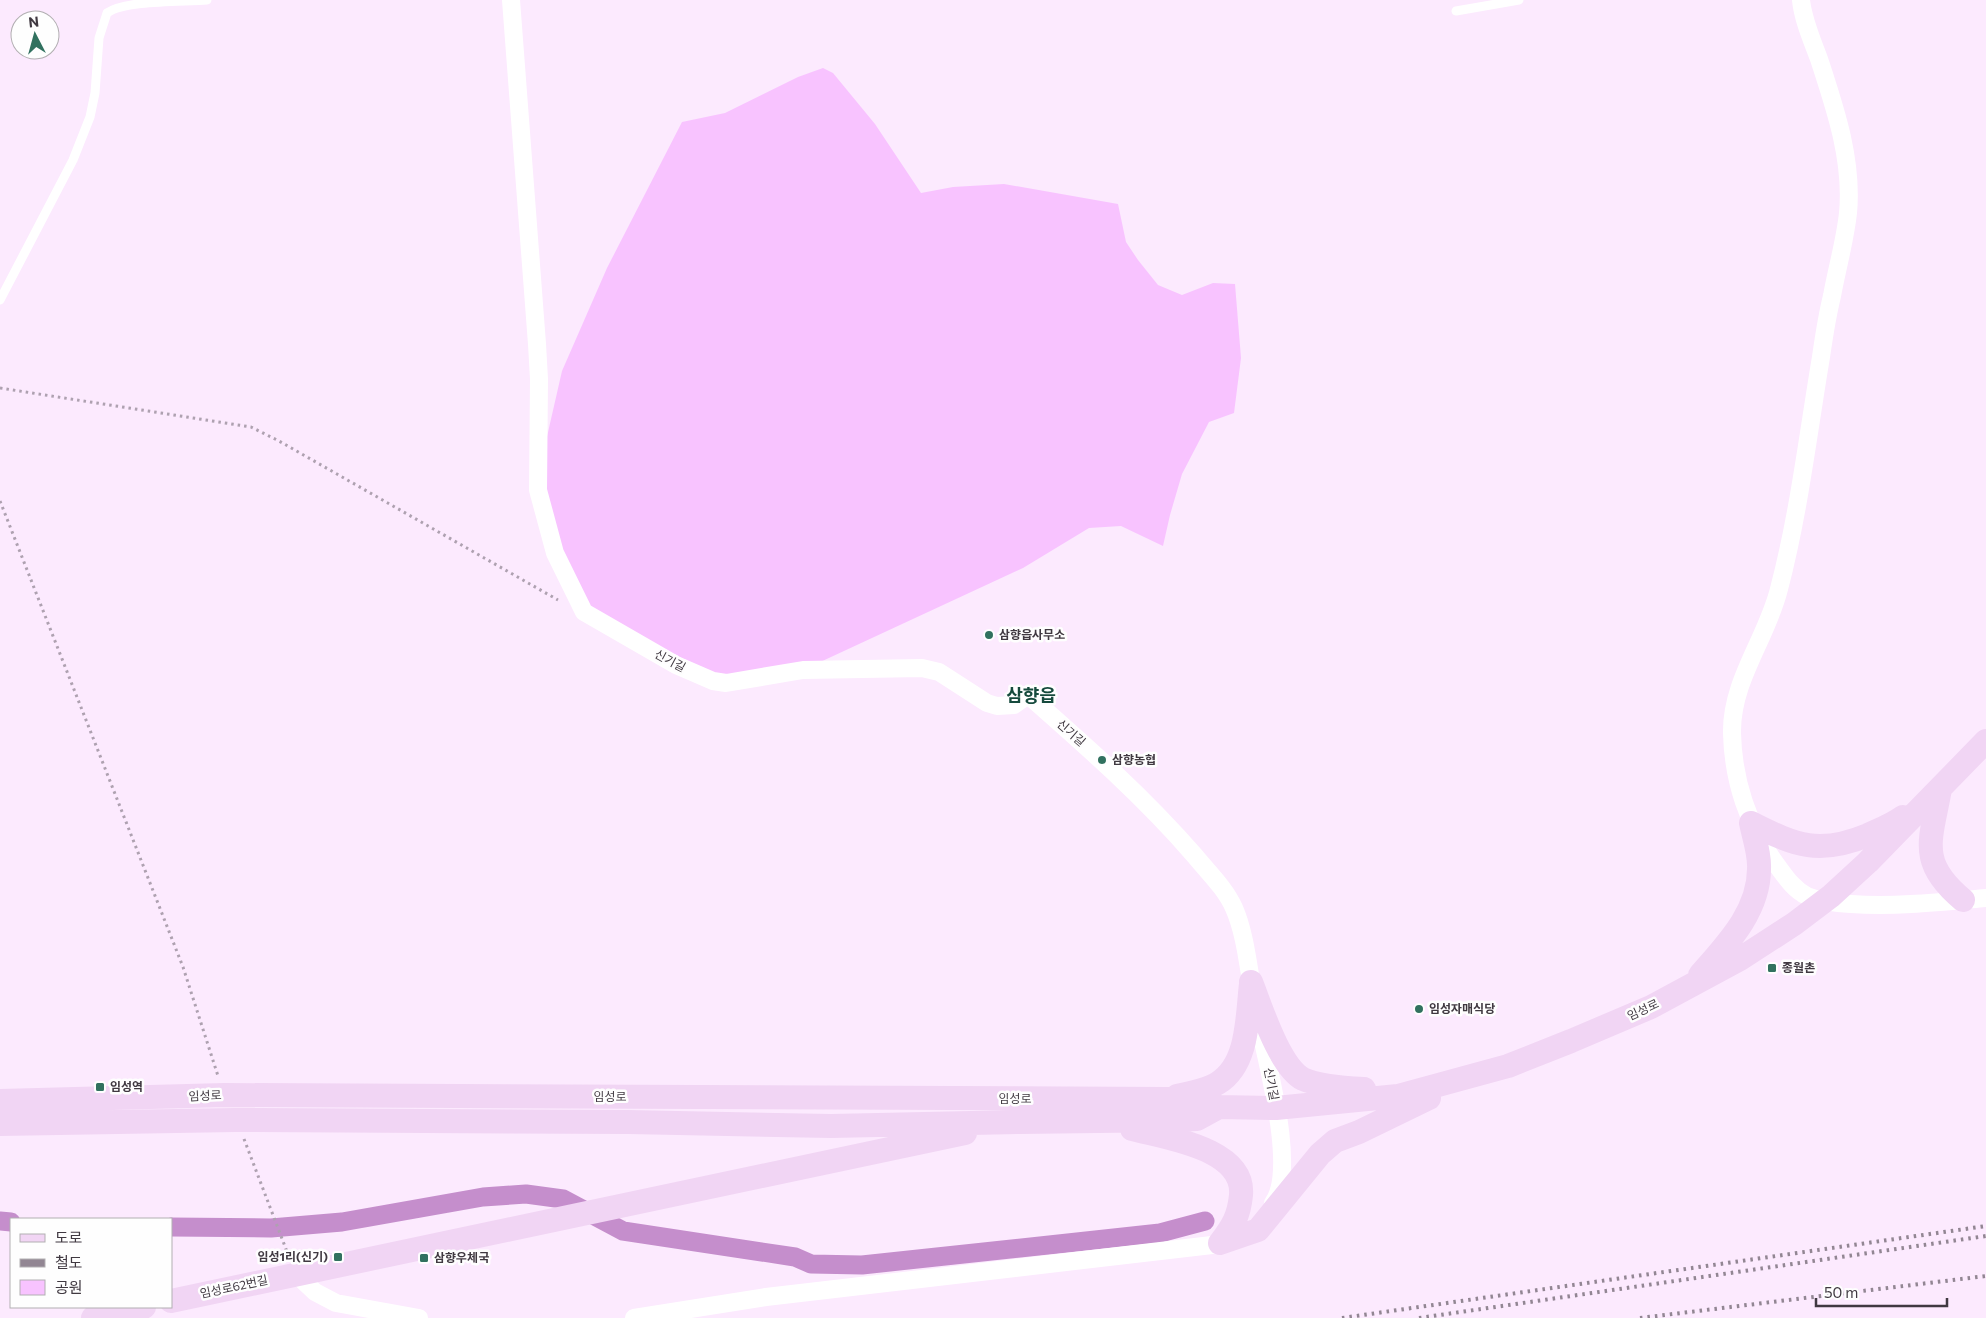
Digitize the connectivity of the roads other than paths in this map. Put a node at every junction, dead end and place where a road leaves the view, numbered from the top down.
1 (207, 0) edge
2 (511, 0) edge
3 (1519, 0) edge
4 (1800, 0) edge
5 (1456, 11) dead end
6 (0, 300) edge
7 (1986, 741) edge
8 (1940, 789) junction
9 (1751, 823) junction
10 (1974, 899) edge
11 (1824, 902) junction
12 (1251, 982) junction
13 (1690, 986) junction
14 (1478, 1074) junction
15 (1408, 1093) junction
16 (1167, 1098) junction
17 (0, 1101) edge
18 (1219, 1108) junction
19 (1276, 1108) junction
20 (1020, 1122) junction
21 (1106, 1122) junction
22 (0, 1124) edge
23 (1220, 1243) junction
24 (296, 1274) junction
25 (172, 1301) edge
26 (139, 1308) edge
27 (92, 1318) edge
28 (419, 1318) edge
29 (634, 1318) edge

1 - 6 lane
2 - 12 street, 신기길
3 - 5 lane
4 - 9 street
7 - 8 main road, 임성로
8 - 9 main road
8 - 10 main road
8 - 11 main road, 임성로
9 - 11 street
9 - 13 main road
10 - 11 street
11 - 13 main road, 임성로
12 - 15 main road
12 - 16 main road
12 - 19 street, 신기길
13 - 14 main road, 임성로
14 - 15 main road, 임성로
14 - 23 main road
15 - 19 main road, 임성로
16 - 17 main road, 임성로
16 - 18 main road, 임성로
18 - 19 main road, 임성로
18 - 21 main road, 임성로
19 - 23 street, 신기길
20 - 21 main road, 임성로
20 - 22 main road, 임성로
20 - 24 main road, 임성로
21 - 23 main road
23 - 29 street
24 - 25 main road, 임성로62번길
24 - 28 street
26 - 27 main road

